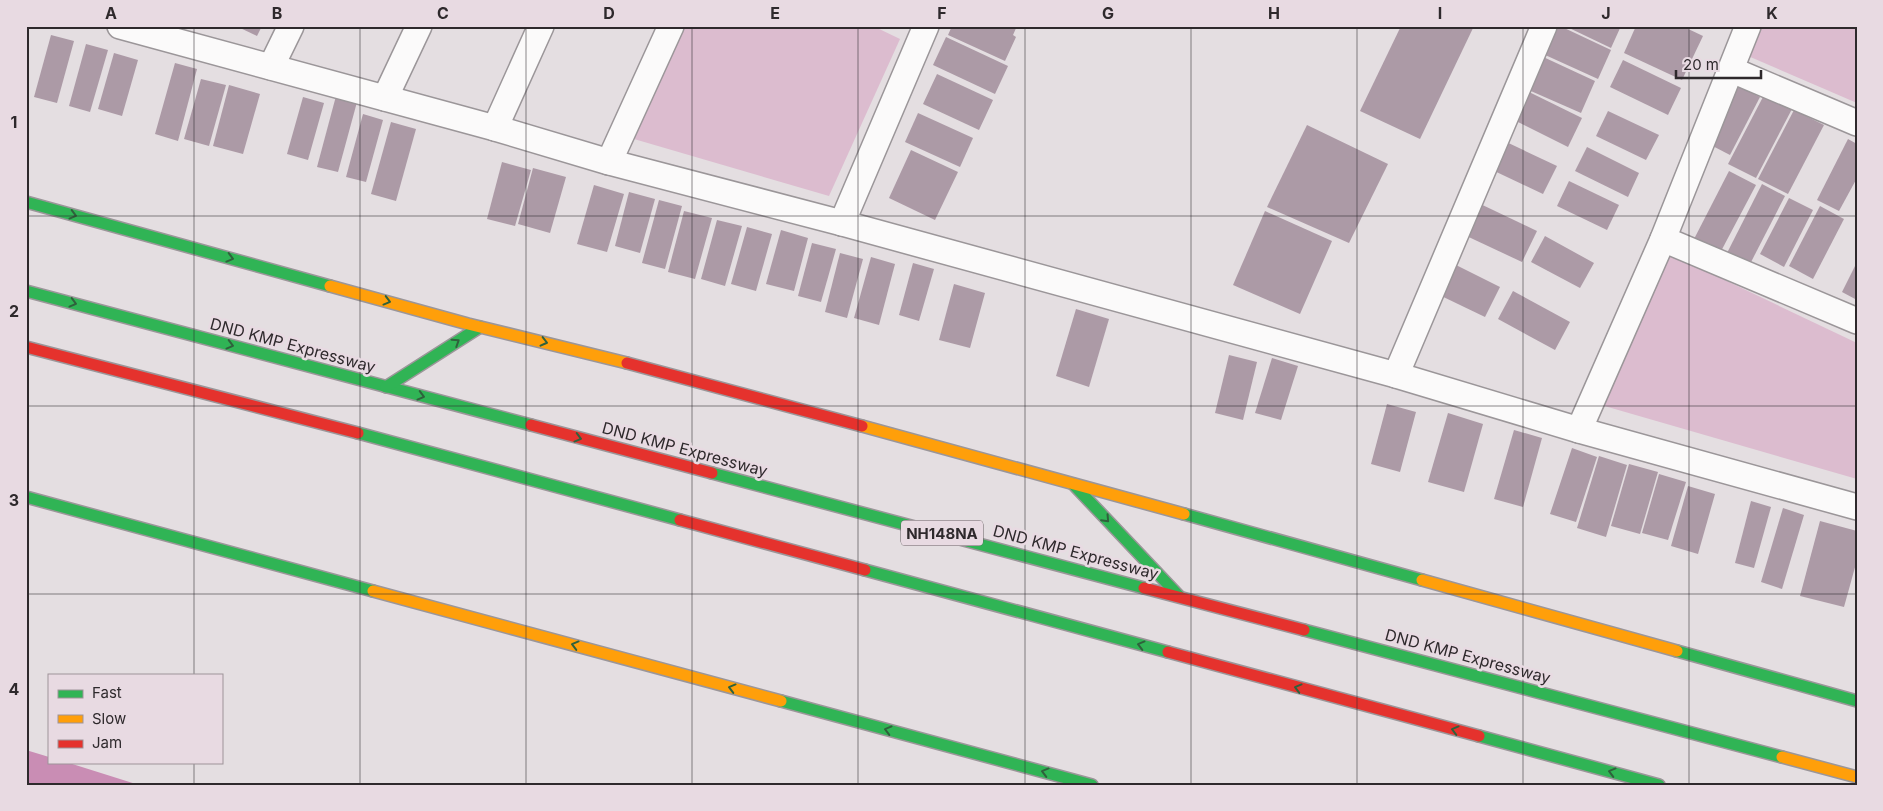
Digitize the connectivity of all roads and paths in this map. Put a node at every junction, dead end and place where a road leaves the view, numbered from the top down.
1 (120, 26) edge
2 (291, 26) edge
3 (419, 26) edge
4 (541, 26) edge
5 (671, 26) edge
6 (1544, 26) edge
7 (1748, 26) edge
8 (921, 28) edge
9 (271, 67) junction
10 (1732, 70) junction
11 (385, 98) junction
12 (1857, 123) edge
13 (495, 128) junction
14 (609, 162) junction
15 (26, 202) edge
16 (842, 223) junction
17 (1663, 239) junction
18 (26, 291) edge
19 (1857, 321) edge
20 (480, 326) junction
21 (26, 347) edge
22 (1396, 375) junction
23 (386, 387) junction
24 (1579, 430) junction
25 (1073, 484) junction
26 (26, 497) edge
27 (1857, 507) edge
28 (1179, 596) junction
29 (1857, 701) edge
30 (1857, 777) edge
31 (1092, 785) edge
32 (1659, 785) edge

1 - 9 street
2 - 9 street
3 - 11 street
4 - 13 street
5 - 14 street
6 - 22 street
7 - 10 street
8 - 16 street
9 - 11 street
10 - 12 street
10 - 17 street
11 - 13 street
13 - 14 street
14 - 16 street
15 -> 20 main road
16 - 22 street
17 - 19 street
17 - 24 street
18 -> 23 main road, DND KMP Expressway / NH148NA
23 -> 20 main road
20 -> 25 main road
32 -> 21 main road
22 - 24 street
23 -> 28 main road, DND KMP Expressway / NH148NA
24 - 27 street
25 -> 28 main road
25 - 29 main road
31 -> 26 main road
28 - 30 main road, DND KMP Expressway / NH148NA

